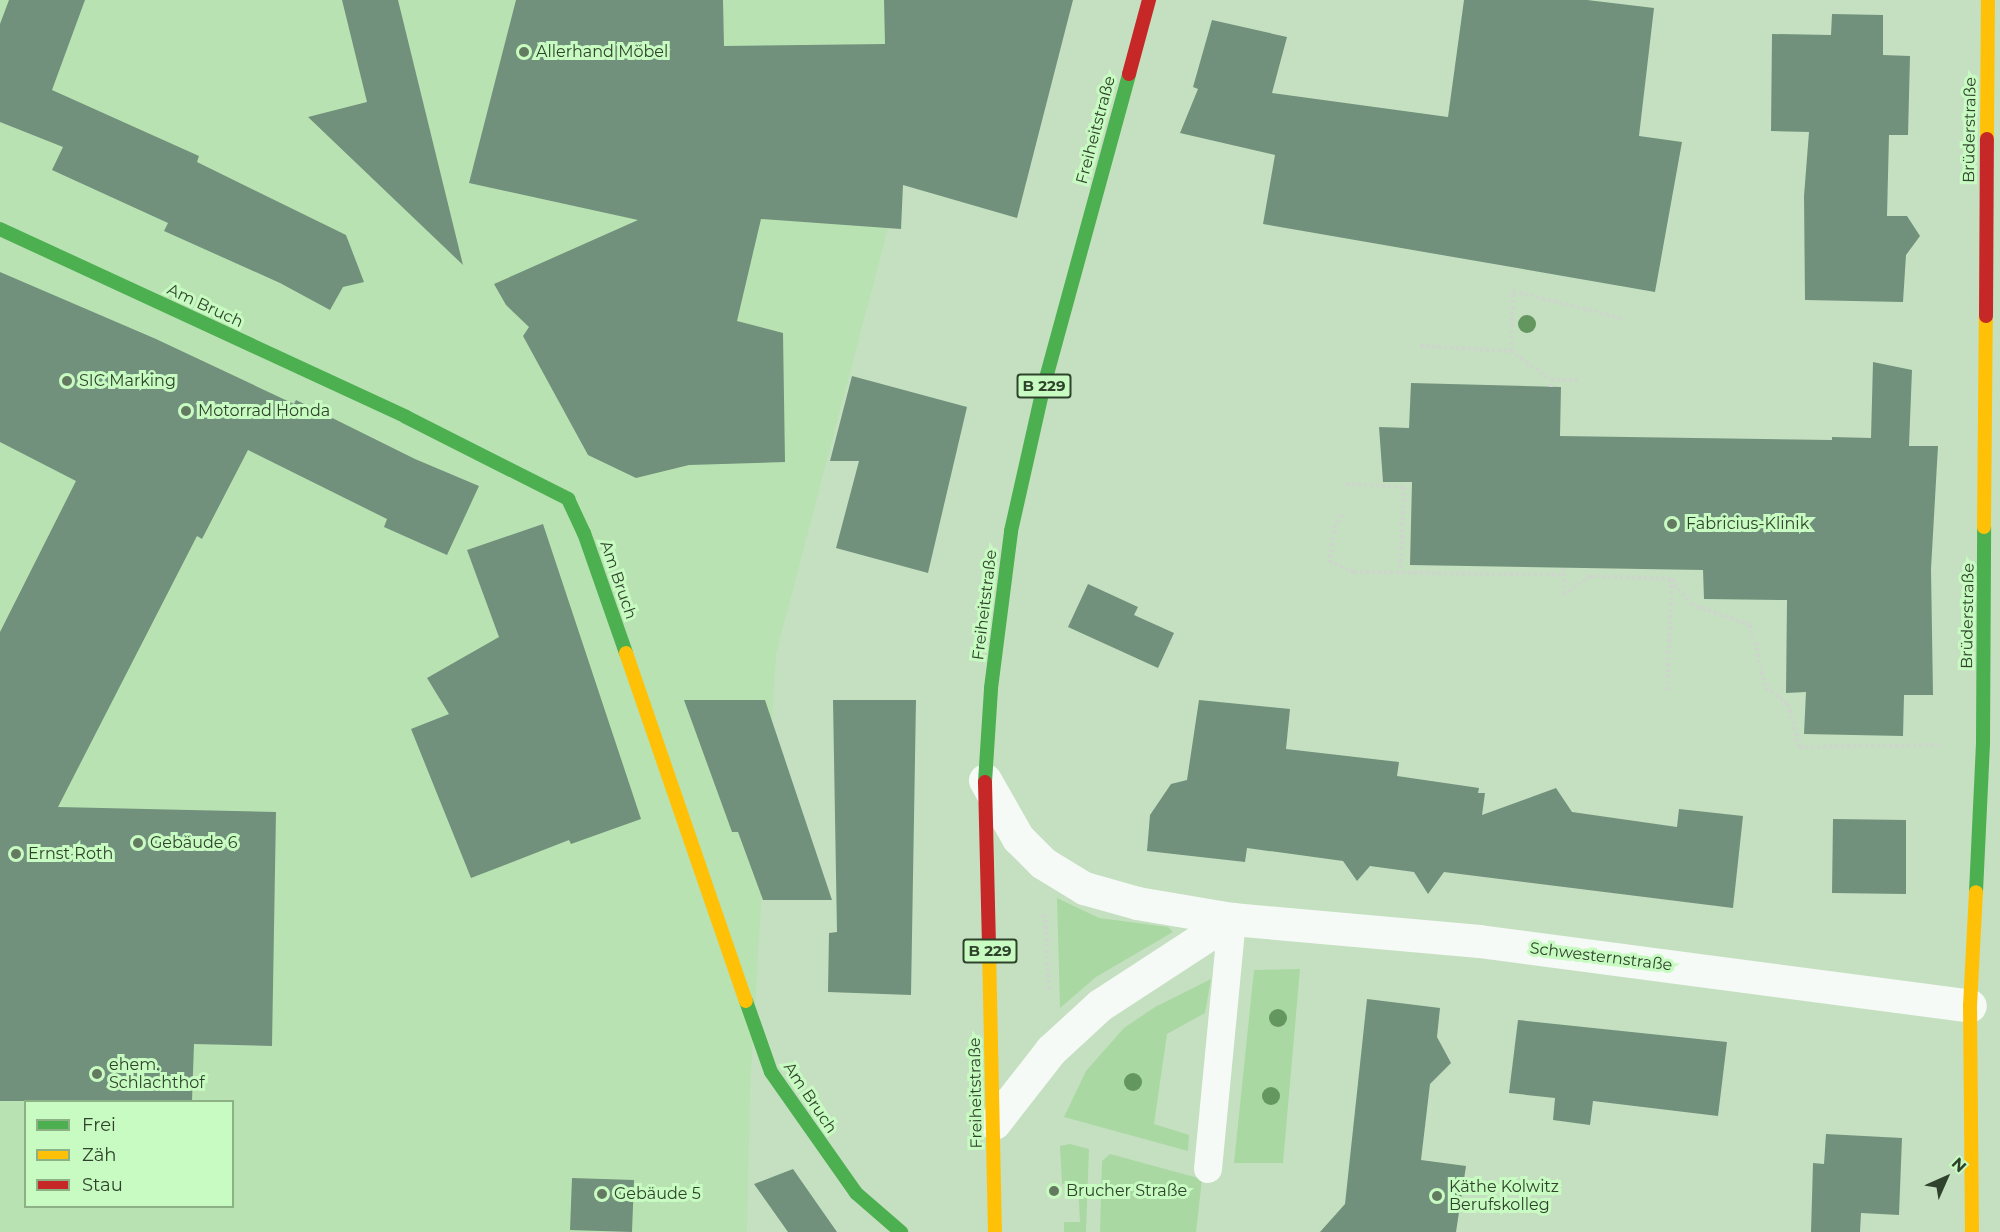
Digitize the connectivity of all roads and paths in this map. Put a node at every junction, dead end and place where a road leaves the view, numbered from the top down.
1 (1149, 0) edge
2 (1988, 0) edge
3 (0, 229) edge
4 (1626, 319) dead end
5 (1420, 346) dead end
6 (1510, 351) junction
7 (1551, 380) junction
8 (1581, 380) dead end
9 (1551, 387) dead end
10 (1346, 484) dead end
11 (1343, 516) dead end
12 (1564, 568) dead end
13 (1400, 572) junction
14 (1564, 575) junction
15 (1672, 579) junction
16 (1667, 690) dead end
17 (1983, 744) junction
18 (985, 780) junction
19 (1045, 910) dead end
20 (1232, 919) junction
21 (1050, 999) dead end
22 (1970, 1006) junction
23 (994, 1123) junction
24 (1208, 1168) dead end
25 (901, 1232) edge
26 (995, 1232) edge
27 (1972, 1232) edge

1 - 18 street, Freiheitstraße / B 229
2 - 17 street, Brüderstraße
3 - 25 street, Am Bruch
4 - 6 path
5 - 6 path
6 - 7 path
7 - 8 path
7 - 9 path
10 - 13 path
11 - 13 path
12 - 14 path
13 - 14 path
14 - 15 path
15 - 16 path
15 - 17 path
17 - 22 street, Brüderstraße
18 - 20 street, Schwesternstraße
18 - 23 street, Freiheitstraße / B 229
19 - 21 path
20 - 22 street, Schwesternstraße
20 - 23 street
20 - 24 lane
22 - 27 street, Brüderstraße
23 - 26 street, Freiheitstraße / B 229

